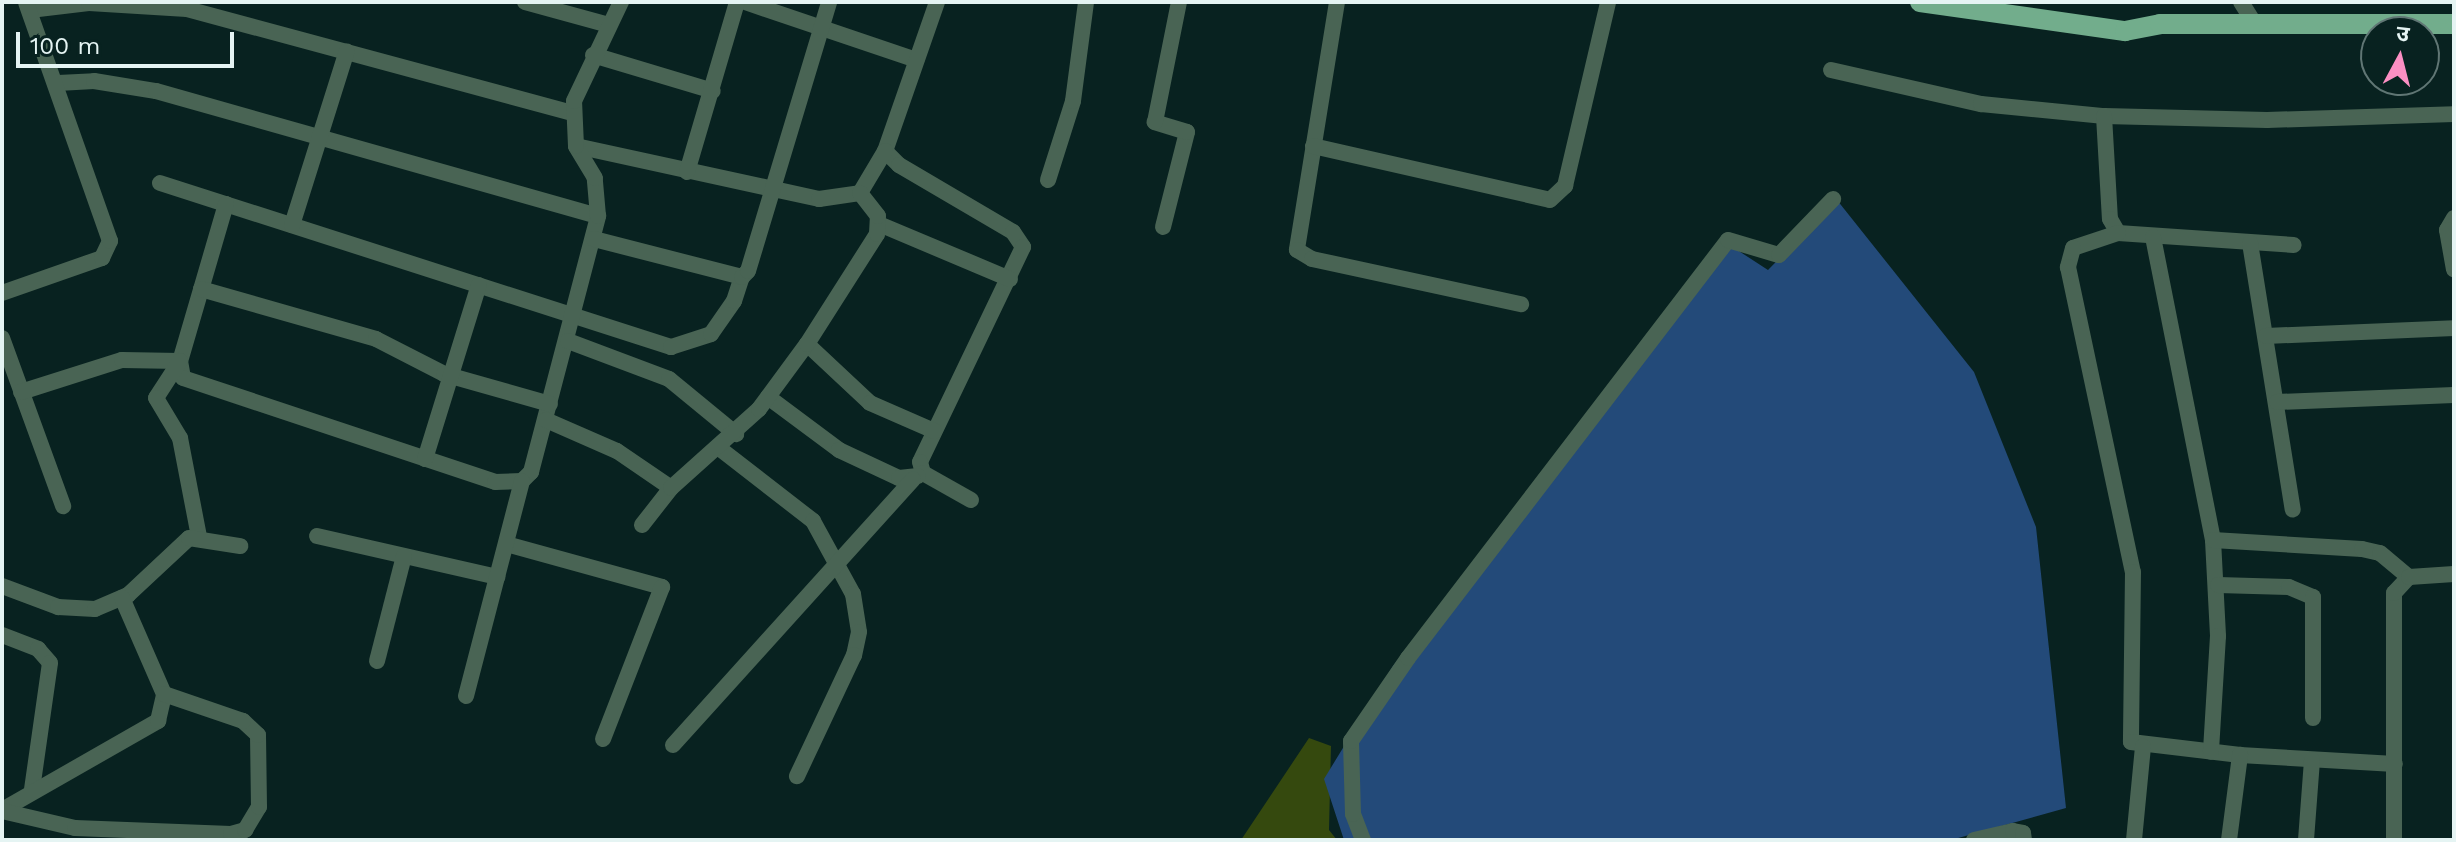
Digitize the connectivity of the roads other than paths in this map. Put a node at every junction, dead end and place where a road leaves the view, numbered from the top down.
1 (525, 2) edge
2 (621, 2) edge
3 (737, 2) edge
4 (745, 2) edge
5 (829, 2) edge
6 (937, 2) edge
7 (1086, 2) edge
8 (1179, 2) edge
9 (1337, 2) edge
10 (1608, 2) edge
11 (1920, 2) edge
12 (1989, 2) edge
13 (2241, 2) edge
14 (57, 3) edge
15 (28, 6) edge
16 (570, 8) edge
17 (2160, 24) junction
18 (2255, 24) junction
19 (2454, 24) edge
20 (609, 25) junction
21 (822, 28) junction
22 (347, 51) junction
23 (593, 55) junction
24 (916, 60) junction
25 (1831, 70) dead end
26 (58, 83) junction
27 (713, 91) junction
28 (573, 113) junction
29 (2454, 114) edge
30 (2104, 116) junction
31 (320, 137) junction
32 (576, 146) junction
33 (1313, 146) junction
34 (885, 151) junction
35 (687, 172) junction
36 (1048, 180) dead end
37 (160, 183) dead end
38 (771, 191) junction
39 (860, 193) junction
40 (1833, 199) dead end
41 (226, 204) junction
42 (598, 216) junction
43 (2454, 218) edge
44 (879, 224) junction
45 (292, 225) junction
46 (1163, 227) dead end
47 (2118, 233) junction
48 (2153, 237) junction
49 (594, 239) junction
50 (2250, 243) junction
51 (2294, 245) dead end
52 (2454, 269) edge
53 (742, 277) junction
54 (1010, 279) junction
55 (479, 285) junction
56 (201, 289) junction
57 (2, 293) edge
58 (1521, 304) dead end
59 (575, 316) junction
60 (2454, 328) edge
61 (2266, 336) junction
62 (2, 338) edge
63 (568, 341) junction
64 (807, 344) junction
65 (180, 361) junction
66 (451, 375) junction
67 (21, 392) junction
68 (2454, 395) edge
69 (768, 397) junction
70 (2277, 402) junction
71 (548, 412) junction
72 (934, 431) junction
73 (736, 434) junction
74 (719, 448) junction
75 (425, 459) junction
76 (918, 476) junction
77 (522, 481) junction
78 (671, 488) junction
79 (971, 500) dead end
80 (63, 506) dead end
81 (2293, 510) dead end
82 (642, 525) dead end
83 (317, 536) dead end
84 (199, 537) junction
85 (2213, 540) junction
86 (506, 544) junction
87 (240, 546) dead end
88 (404, 556) junction
89 (839, 563) junction
90 (2454, 574) edge
91 (497, 577) junction
92 (2409, 577) junction
93 (2218, 585) junction
94 (2, 586) edge
95 (122, 598) junction
96 (2, 635) edge
97 (377, 661) dead end
98 (164, 694) junction
99 (466, 696) dead end
100 (2313, 718) dead end
101 (603, 739) dead end
102 (673, 745) dead end
103 (2143, 746) junction
104 (2211, 752) junction
105 (2240, 755) junction
106 (2312, 760) junction
107 (2395, 764) junction
108 (797, 776) dead end
109 (32, 789) junction
110 (2, 810) edge
111 (1363, 840) edge
112 (1974, 840) edge
113 (2024, 840) edge
114 (2134, 840) edge
115 (2229, 840) edge
116 (2306, 840) edge
117 (2394, 840) edge

1 - 16 street
2 - 20 street
3 - 27 street
4 - 21 street
5 - 21 street
6 - 24 street
7 - 36 street
8 - 46 street
9 - 33 street
10 - 33 street
11 - 17 main road
12 - 17 main road
13 - 18 street
14 - 15 street
14 - 22 street
15 - 26 street
16 - 20 street
17 - 18 main road
18 - 19 main road
20 - 23 street
21 - 24 street
21 - 38 street
22 - 28 street
22 - 31 street
23 - 27 street
23 - 28 street
24 - 34 street
25 - 30 street
26 - 31 street
26 - 57 street
27 - 35 street
28 - 32 street
29 - 30 street
30 - 47 street
31 - 42 street
31 - 45 street
32 - 35 street
32 - 42 street
33 - 58 street
34 - 39 street
34 - 54 street
35 - 38 street
37 - 41 street
38 - 39 street
38 - 53 street
39 - 44 street
40 - 111 street
41 - 45 street
41 - 56 street
42 - 49 street
43 - 52 street
44 - 54 street
44 - 64 street
45 - 55 street
47 - 48 street
47 - 103 street
48 - 50 street
48 - 85 street
49 - 53 street
49 - 59 street
50 - 51 street
50 - 61 street
53 - 59 street
54 - 72 street
55 - 59 street
55 - 66 street
56 - 65 street
56 - 66 street
59 - 63 street
60 - 61 street
61 - 70 street
62 - 67 street
63 - 71 street
63 - 73 street
64 - 69 street
64 - 72 street
65 - 67 street
65 - 75 street
65 - 84 street
66 - 71 street
66 - 75 street
67 - 80 street
68 - 70 street
69 - 73 street
69 - 76 street
70 - 81 street
71 - 77 street
71 - 78 street
72 - 76 street
73 - 74 street
74 - 78 street
74 - 89 street
75 - 77 street
76 - 79 street
76 - 89 street
77 - 86 street
78 - 82 street
83 - 88 street
84 - 87 street
84 - 95 street
85 - 92 street
85 - 93 street
86 - 91 street
86 - 101 street
88 - 91 street
88 - 97 street
89 - 102 street
89 - 108 street
90 - 92 street
91 - 99 street
92 - 107 street
93 - 100 street
93 - 104 street
94 - 95 street
95 - 98 street
96 - 109 street
98 - 109 street
98 - 110 street
103 - 104 street
103 - 114 street
104 - 105 street
105 - 106 street
105 - 115 street
106 - 107 street
106 - 116 street
107 - 117 street
109 - 110 street
112 - 113 street

